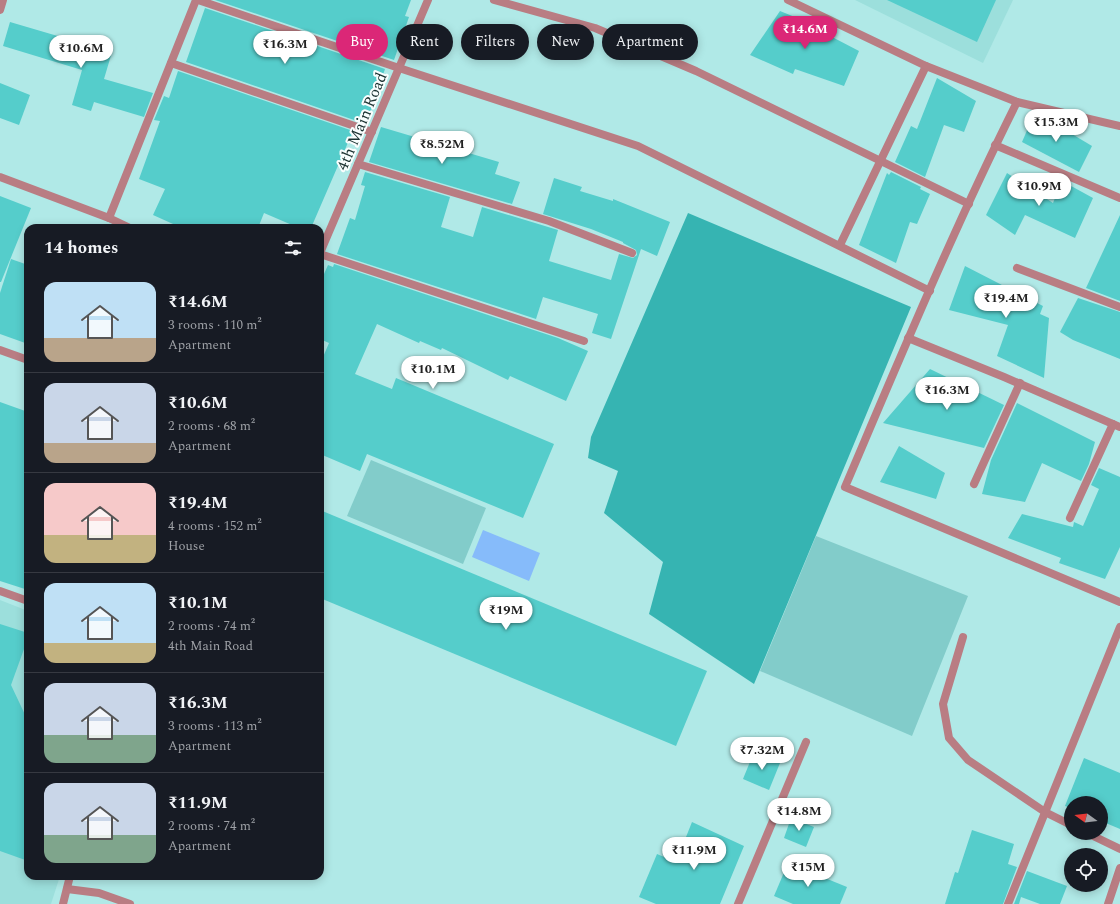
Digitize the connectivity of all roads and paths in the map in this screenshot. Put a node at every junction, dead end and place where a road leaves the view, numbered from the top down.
1 (4, 0) edge
2 (197, 0) edge
3 (428, 0) edge
4 (494, 0) edge
5 (788, 0) edge
6 (0, 10) edge
7 (171, 63) junction
8 (926, 66) junction
9 (399, 68) junction
10 (1017, 102) junction
11 (1120, 126) edge
12 (372, 132) junction
13 (996, 144) junction
14 (880, 160) junction
15 (358, 164) junction
16 (0, 177) edge
17 (1120, 198) edge
18 (969, 204) junction
19 (109, 218) junction
20 (122, 224) edge
21 (324, 245) edge
22 (840, 245) junction
23 (632, 253) dead end
24 (324, 255) edge
25 (1017, 268) dead end
26 (930, 291) junction
27 (1120, 307) edge
28 (908, 338) junction
29 (584, 341) dead end
30 (0, 350) edge
31 (24, 359) edge
32 (1020, 383) junction
33 (1117, 425) edge
34 (974, 484) dead end
35 (1070, 518) dead end
36 (0, 591) edge
37 (24, 600) edge
38 (1120, 602) edge
39 (1120, 627) edge
40 (963, 637) dead end
41 (806, 742) dead end
42 (1045, 812) junction
43 (1064, 822) edge
44 (1101, 840) edge
45 (1120, 849) edge
46 (1120, 868) edge
47 (69, 880) edge
48 (67, 889) junction
49 (63, 904) edge
50 (130, 904) edge
51 (738, 904) edge
52 (1008, 904) edge
53 (1108, 904) edge

1 - 6 street
2 - 7 street
2 - 9 street
3 - 9 street, 4th Main Road
4 - 14 street
5 - 8 street
7 - 12 street
7 - 19 street
8 - 10 street
8 - 14 street
9 - 12 street, 4th Main Road
9 - 22 street
10 - 11 street
10 - 13 street
12 - 15 street, 4th Main Road
13 - 17 street
13 - 18 street
14 - 18 street
14 - 22 street
15 - 21 street, 4th Main Road
15 - 23 street
16 - 19 street
18 - 26 street
19 - 20 street
22 - 26 street
24 - 29 street
25 - 27 street
26 - 28 street
28 - 32 street
28 - 38 street
30 - 31 street
32 - 33 street
32 - 34 street
33 - 35 street
36 - 37 street
39 - 42 street
40 - 42 street
41 - 51 street
42 - 43 street
42 - 52 street
44 - 45 street
46 - 53 street
47 - 48 street
48 - 49 street
48 - 50 street

